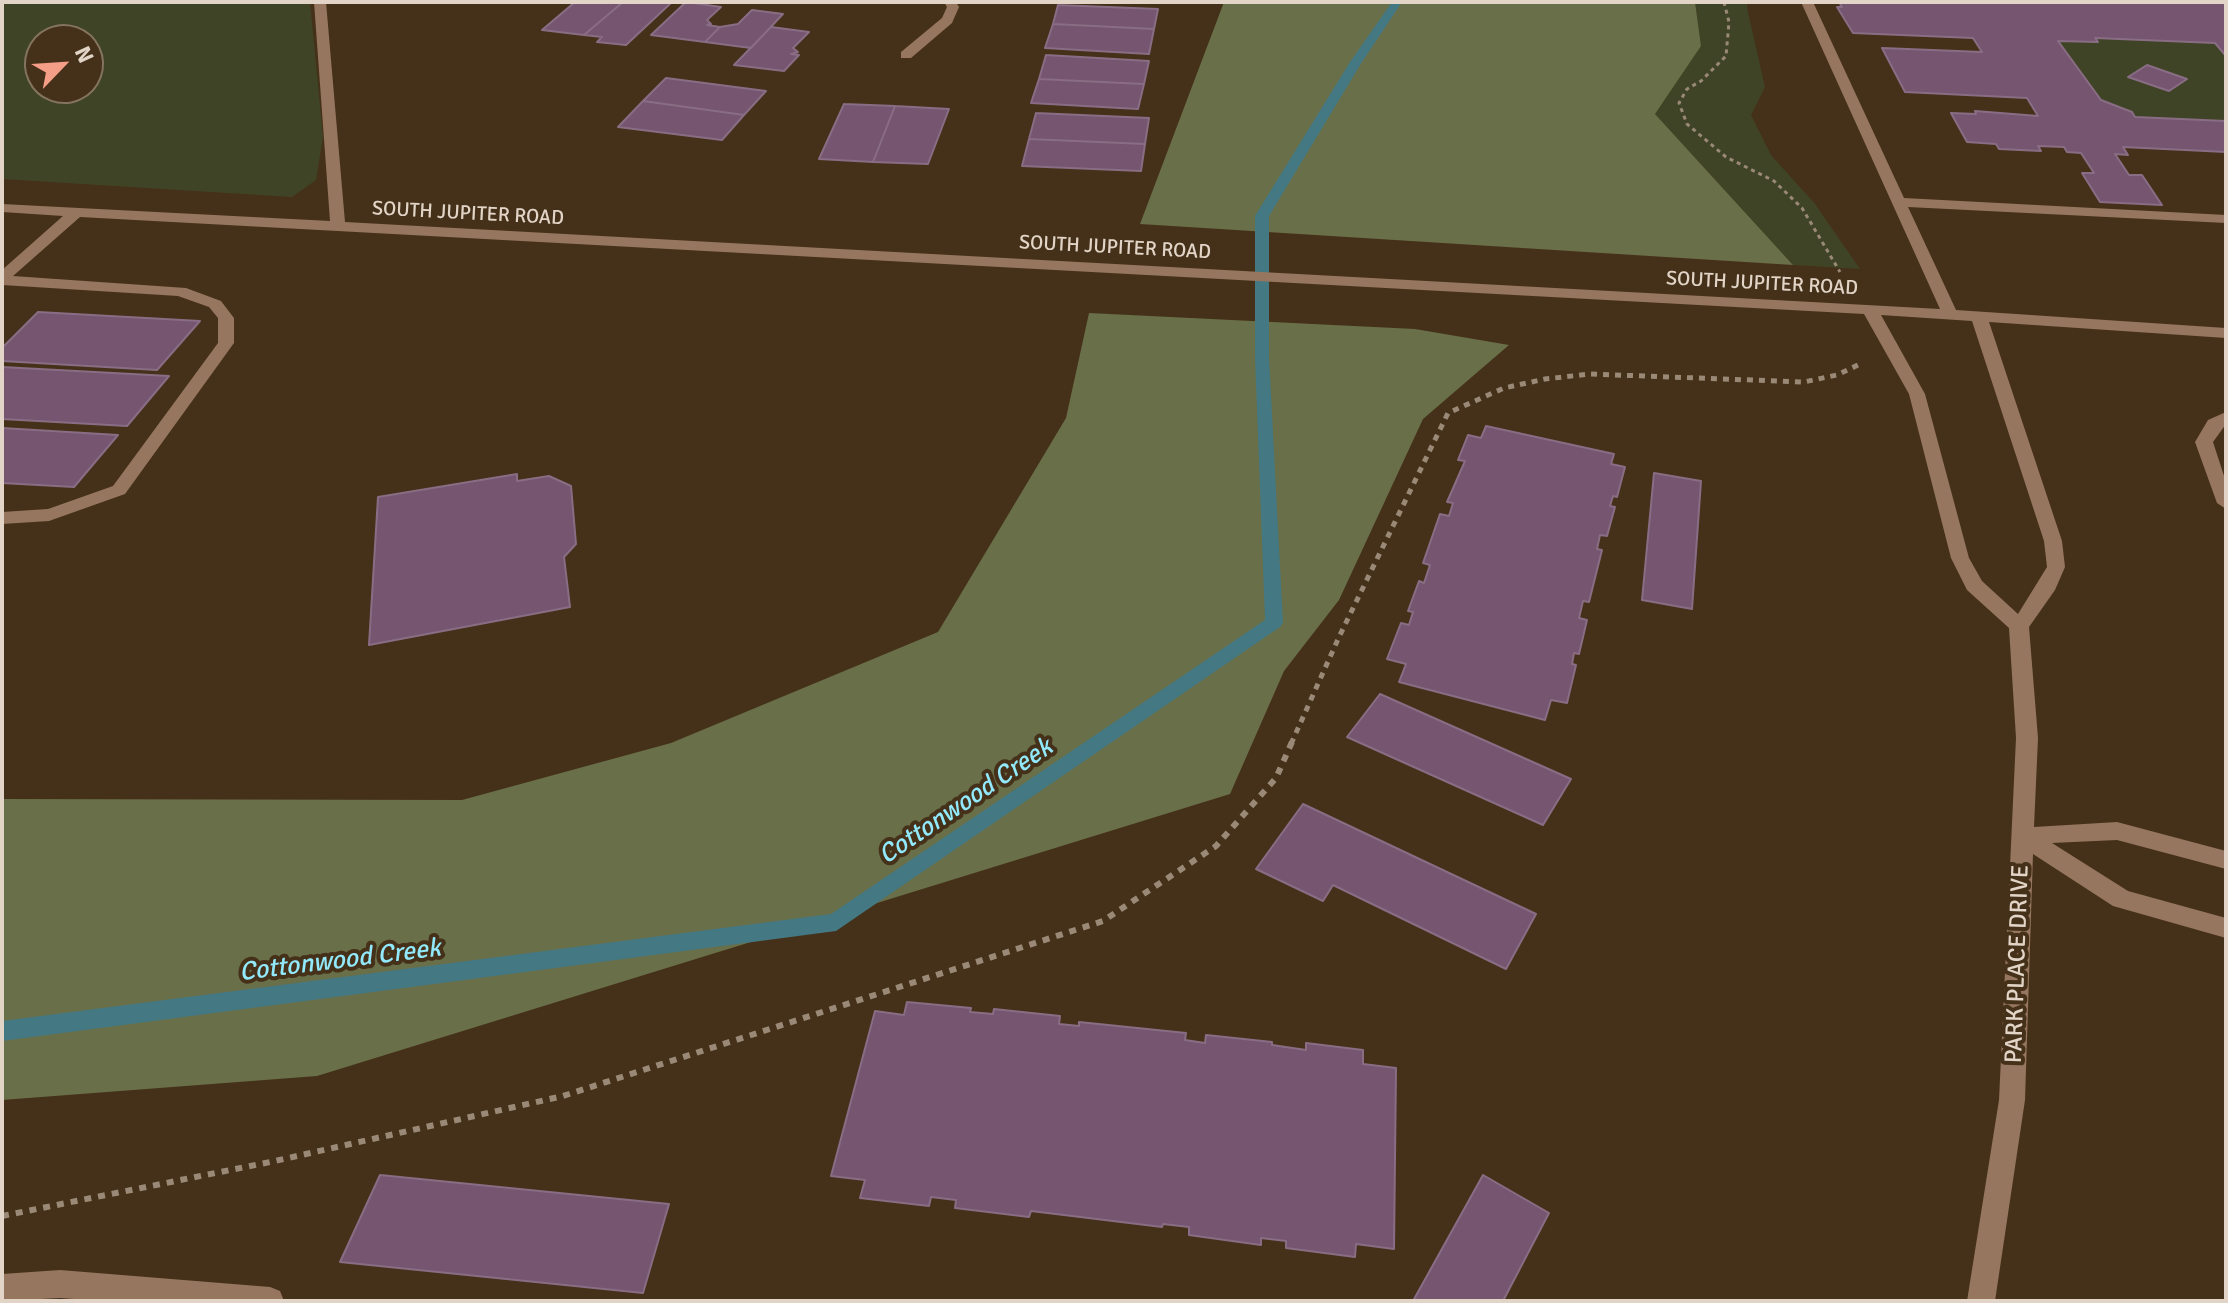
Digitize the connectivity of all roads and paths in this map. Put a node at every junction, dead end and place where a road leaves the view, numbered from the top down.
1 (320, 2) edge
2 (950, 2) edge
3 (1724, 2) edge
4 (1807, 2) edge
5 (906, 55) dead end
6 (1900, 202) junction
7 (2, 208) edge
8 (75, 213) junction
9 (2226, 219) edge
10 (338, 227) junction
11 (1836, 265) dead end
12 (2, 279) edge
13 (1870, 310) junction
14 (1950, 314) junction
15 (1979, 317) junction
16 (2226, 333) edge
17 (1852, 367) dead end
18 (2226, 417) edge
19 (2226, 503) edge
20 (2, 518) edge
21 (2019, 626) junction
22 (2023, 836) junction
23 (2226, 860) edge
24 (2226, 928) edge
25 (2, 1216) edge
26 (2, 1288) edge
27 (270, 1301) edge
28 (1981, 1301) edge

1 - 10 street
2 - 5 street
3 - 11 path
4 - 6 street
6 - 9 street
6 - 14 street
7 - 8 street, SOUTH JUPITER ROAD
8 - 10 street, SOUTH JUPITER ROAD
8 - 12 street
10 - 13 street, SOUTH JUPITER ROAD
12 - 20 street
13 - 14 street, SOUTH JUPITER ROAD
13 - 21 street
14 - 15 street, SOUTH JUPITER ROAD
15 - 16 street, SOUTH JUPITER ROAD
15 - 21 street
17 - 25 path
18 - 19 street
21 - 22 street, PARK PLACE DRIVE
22 - 23 street
22 - 24 street
22 - 28 street, PARK PLACE DRIVE
26 - 27 street

